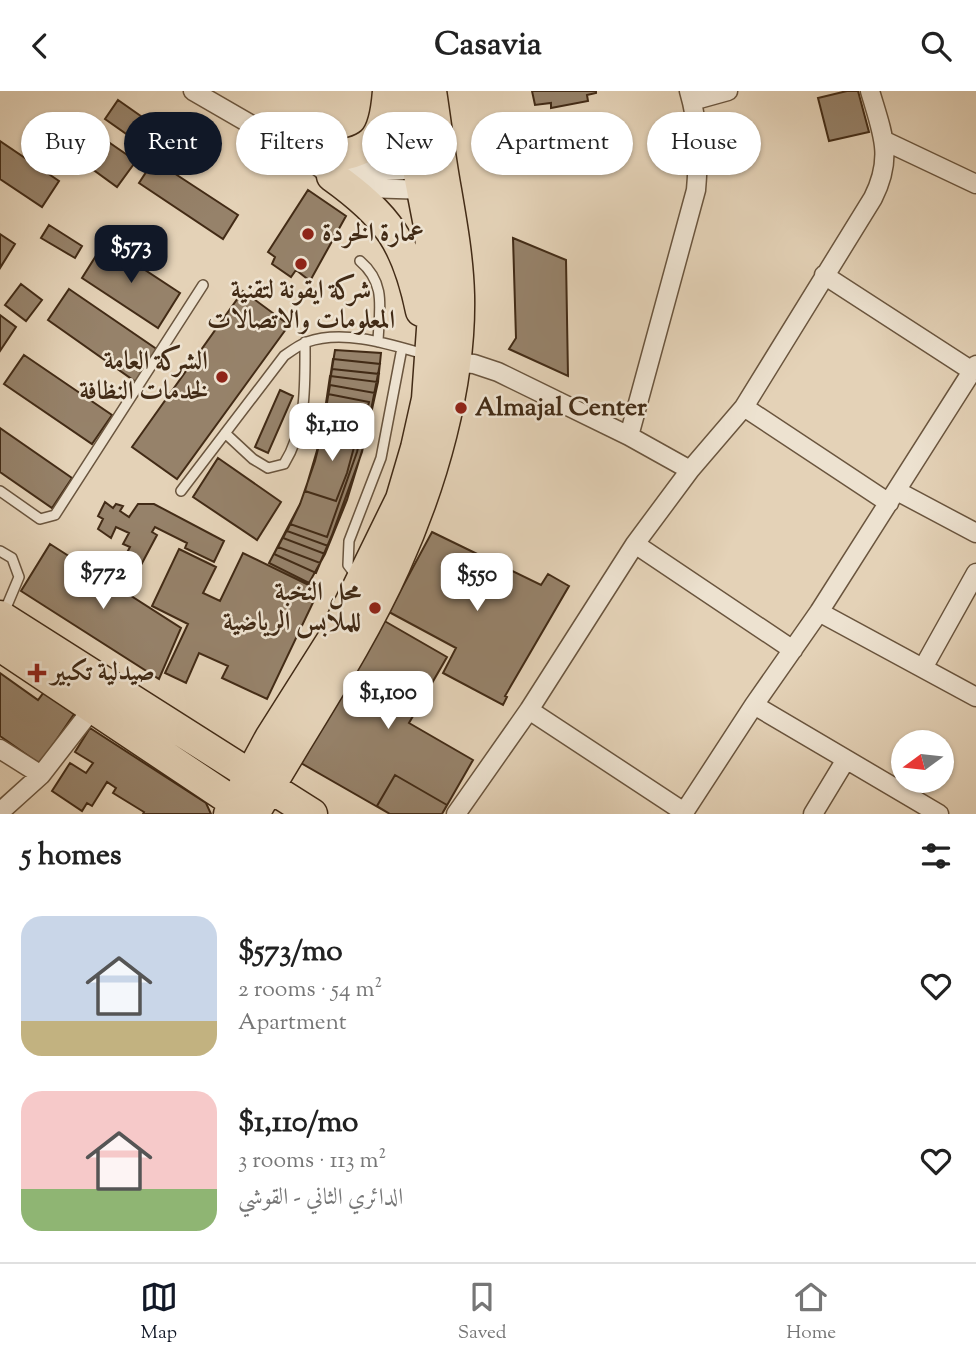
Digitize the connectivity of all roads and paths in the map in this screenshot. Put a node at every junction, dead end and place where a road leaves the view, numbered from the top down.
1 (193, 91) edge
2 (388, 91) edge
3 (406, 91) edge
4 (431, 91) edge
5 (728, 91) edge
6 (870, 91) edge
7 (691, 96) edge
8 (236, 116) edge
9 (885, 141) junction
10 (348, 155) edge
11 (348, 168) edge
12 (333, 175) edge
13 (432, 178) junction
14 (976, 184) edge
15 (360, 261) dead end
16 (824, 275) junction
17 (203, 285) dead end
18 (305, 342) junction
19 (378, 342) junction
20 (429, 356) junction
21 (974, 368) edge
22 (744, 407) junction
23 (225, 433) junction
24 (629, 436) junction
25 (691, 470) junction
26 (0, 491) edge
27 (181, 491) dead end
28 (893, 497) junction
29 (976, 533) edge
30 (635, 544) junction
31 (0, 551) edge
32 (976, 573) edge
33 (819, 612) junction
34 (1, 627) edge
35 (793, 650) junction
36 (923, 669) junction
37 (976, 697) edge
38 (754, 705) junction
39 (93, 709) junction
40 (529, 710) junction
41 (0, 750) edge
42 (845, 761) junction
43 (41, 775) junction
44 (259, 781) junction
45 (243, 811) edge
46 (0, 812) edge
47 (683, 813) edge
48 (312, 814) edge
49 (456, 814) edge
50 (813, 814) edge
51 (939, 814) edge

1 - 8 street
2 - 10 main road
3 - 13 main road
4 - 13 main road
5 - 7 street
6 - 9 street
7 - 24 street
9 - 14 street
9 - 16 street
11 - 13 street
12 - 20 main road
13 - 20 main road
15 - 19 lane
16 - 21 street
16 - 22 street
17 - 26 lane
18 - 19 lane
18 - 23 lane
18 - 23 lane
19 - 20 lane
20 - 24 street
20 - 44 main road
20 - 44 main road
21 - 28 street
22 - 25 street
22 - 28 street
23 - 27 lane
24 - 25 street
25 - 30 street
28 - 29 street
28 - 33 street
30 - 35 street
30 - 40 street
31 - 34 lane
32 - 36 street
33 - 35 street
33 - 36 street
34 - 39 main road
34 - 44 main road
35 - 38 street
36 - 37 street
38 - 42 street
38 - 47 street
39 - 43 street
39 - 45 main road
40 - 47 street
40 - 49 street
41 - 43 street
42 - 50 street
42 - 51 street
43 - 46 street
44 - 45 main road
44 - 48 main road

